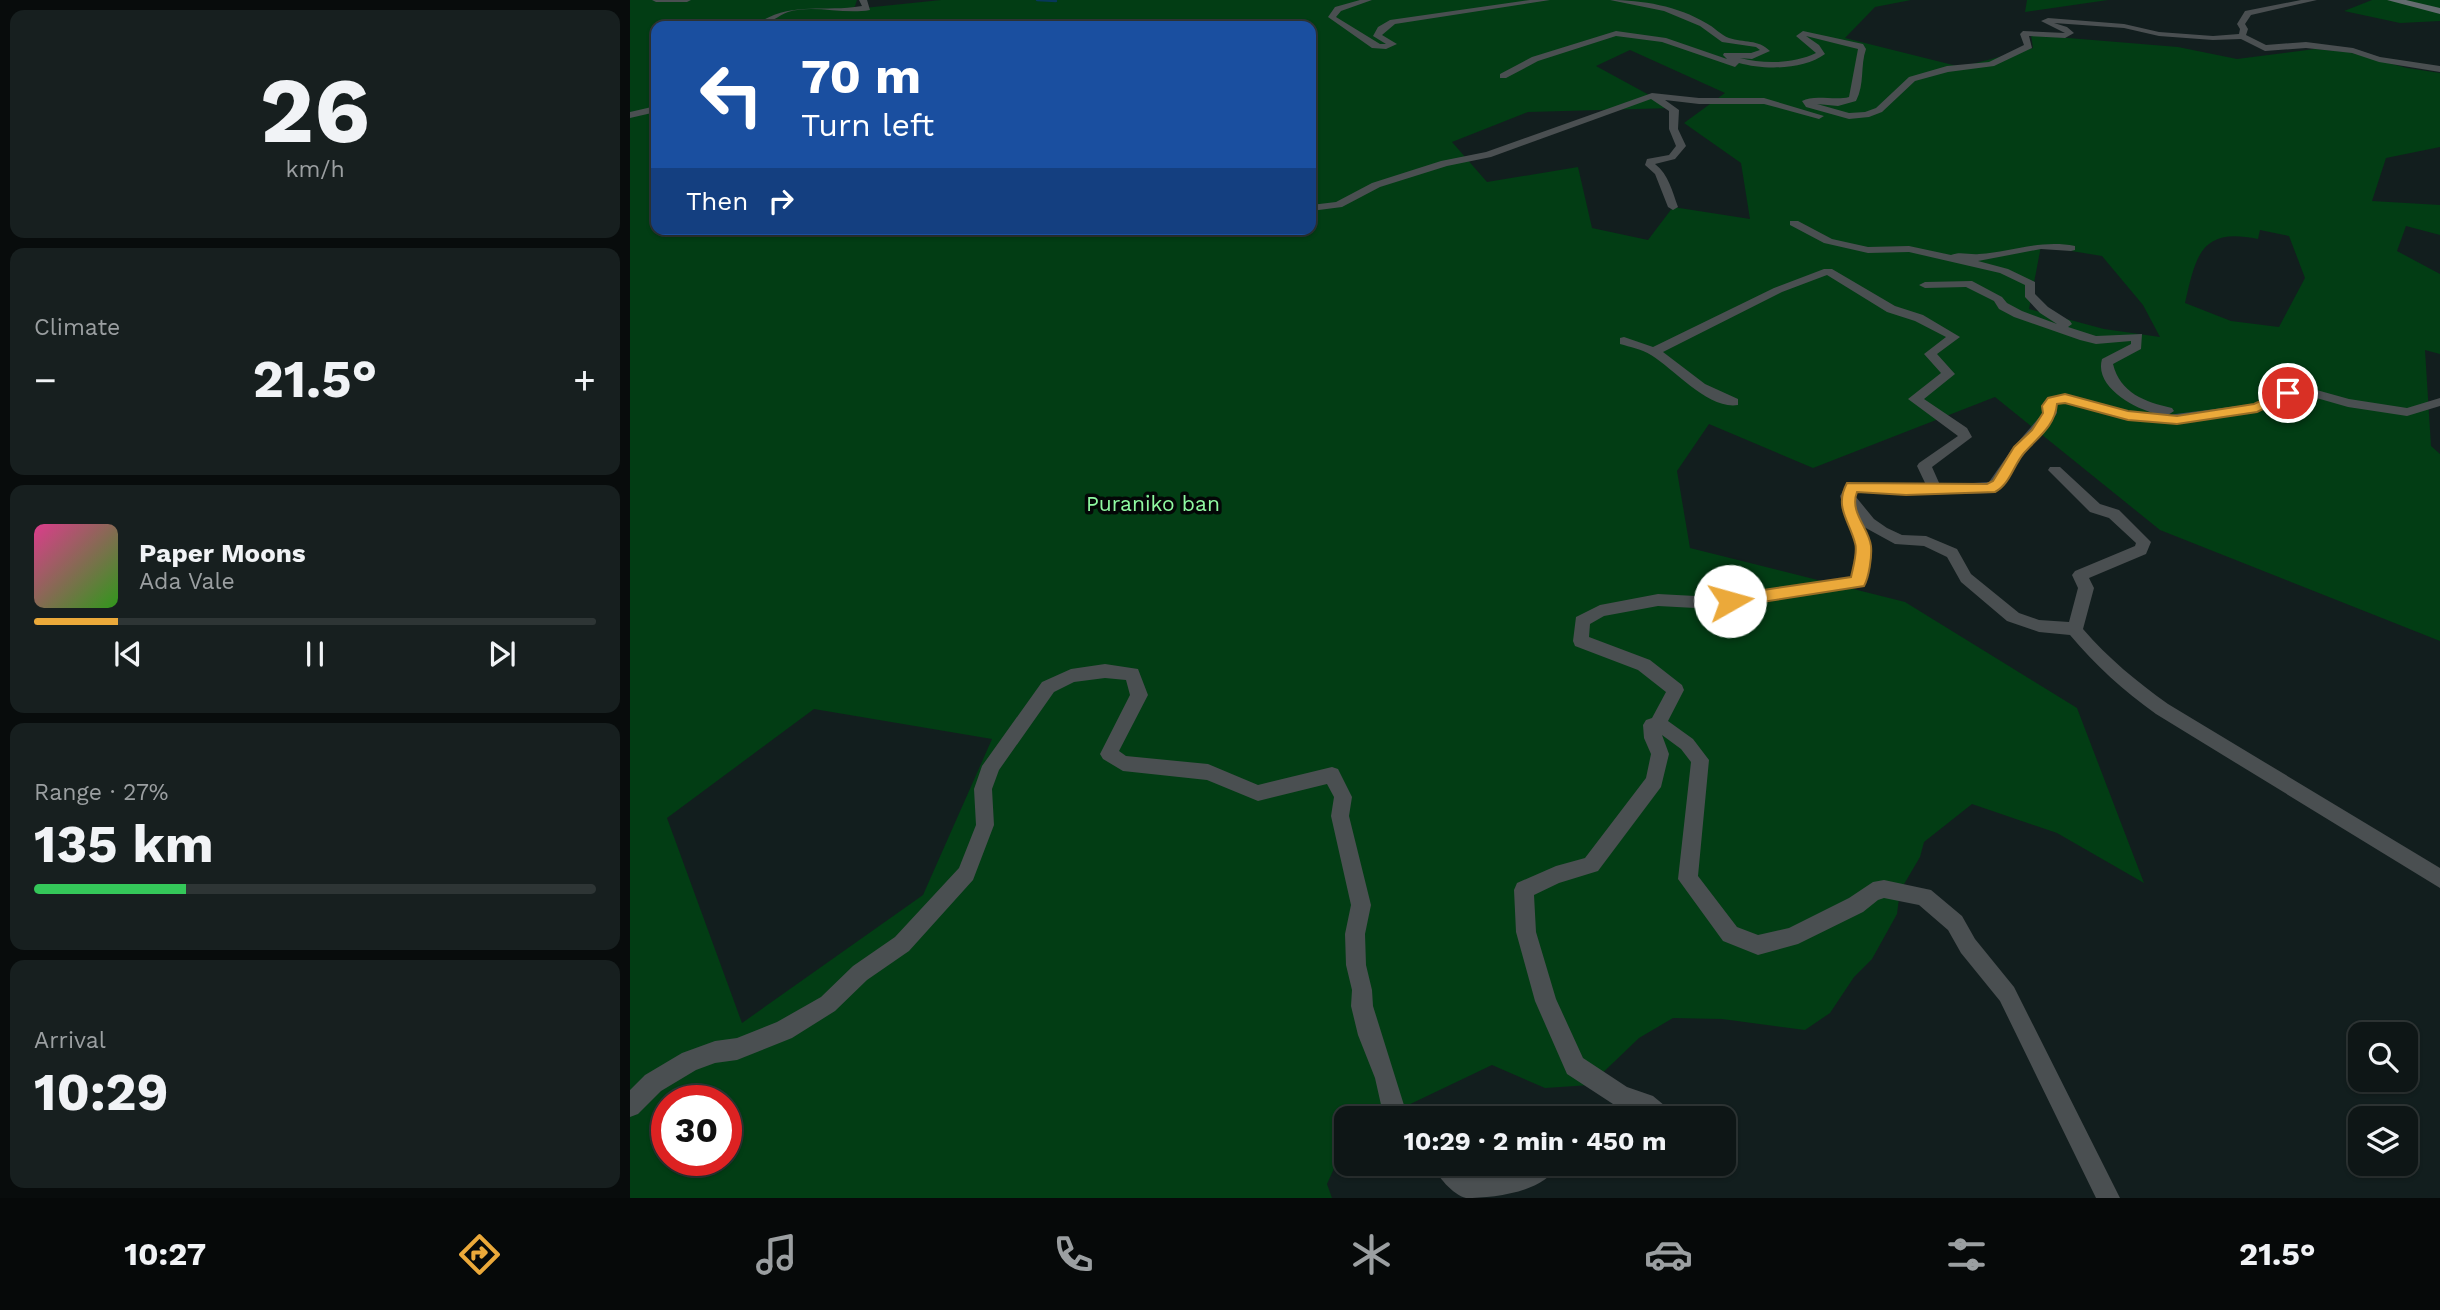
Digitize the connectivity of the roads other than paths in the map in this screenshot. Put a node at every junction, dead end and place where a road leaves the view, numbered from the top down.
1 (656, 0) edge
2 (687, 0) edge
3 (863, 0) edge
4 (1368, 0) edge
5 (1546, 0) edge
6 (1614, 0) edge
7 (2313, 0) edge
8 (2392, 0) edge
9 (1444, 6) dead end
10 (2440, 11) edge
11 (1429, 15) junction
12 (766, 21) edge
13 (2242, 36) junction
14 (1780, 65) junction
15 (2440, 69) edge
16 (1503, 76) dead end
17 (1652, 96) junction
18 (651, 110) edge
19 (630, 116) edge
20 (1849, 116) junction
21 (1316, 207) edge
22 (1673, 207) dead end
23 (1794, 223) dead end
24 (2071, 248) dead end
25 (1955, 259) junction
26 (1925, 285) dead end
27 (2101, 337) junction
28 (1624, 341) dead end
29 (1654, 351) junction
30 (1733, 402) dead end
31 (2440, 402) edge
32 (2252, 409) junction
33 (2055, 470) dead end
34 (1934, 488) junction
35 (1847, 496) junction
36 (2075, 630) junction
37 (1658, 723) junction
38 (2440, 879) edge
39 (630, 1106) edge
40 (1392, 1106) edge
41 (1647, 1106) edge
42 (1457, 1176) edge
43 (1528, 1176) edge
44 (2108, 1198) edge

1 - 2 street
3 - 12 street
4 - 11 street
5 - 11 street
6 - 14 street
7 - 13 street
8 - 10 street
9 - 11 street
13 - 15 street
13 - 20 street
14 - 16 street
14 - 20 street
17 - 20 street
17 - 21 street
17 - 22 street
18 - 19 street
23 - 25 street
24 - 25 street
25 - 27 street
26 - 27 street
27 - 32 street
28 - 29 street
29 - 30 street
29 - 34 street
31 - 32 street
32 - 34 street
33 - 36 street
34 - 35 street
35 - 36 street
35 - 37 street
36 - 38 street
37 - 41 street
37 - 44 street
39 - 40 street
42 - 43 street

